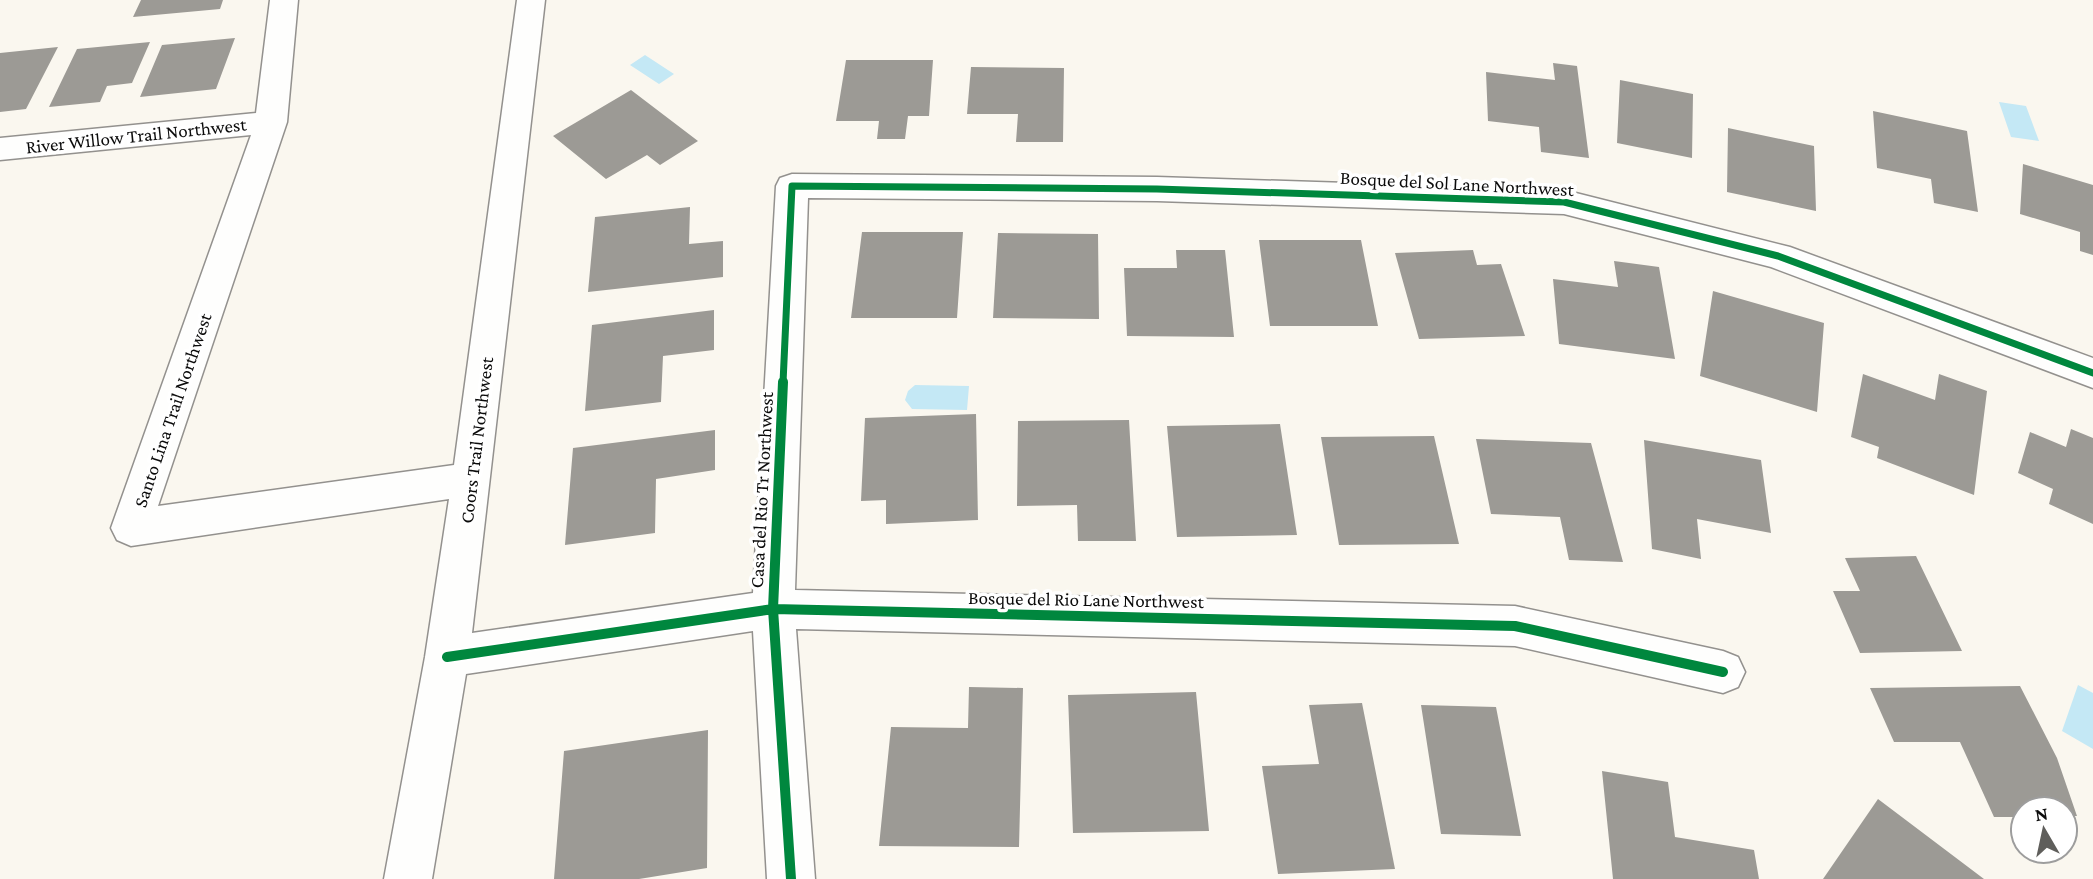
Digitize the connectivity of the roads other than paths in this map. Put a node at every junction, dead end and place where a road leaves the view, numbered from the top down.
1 (284, 0) edge
2 (531, 0) edge
3 (271, 122) junction
4 (0, 149) edge
5 (792, 186) joint
6 (2093, 373) edge
7 (472, 479) junction
8 (773, 610) junction
9 (447, 657) junction
10 (1723, 671) dead end
11 (408, 879) edge
12 (790, 879) edge

1 - 3 street, Santo Lina Trail Northwest
2 - 7 street, Coors Trail Northwest
3 - 4 street, River Willow Trail Northwest
3 - 7 street, Santo Lina Trail Northwest
5 - 6 street, Bosque del Sol Lane Northwest
5 - 8 street, Casa del Rio Tr Northwest
7 - 9 street, Coors Trail Northwest
8 - 9 street, Bosque del Rio Lane Northwest
8 - 10 street, Bosque del Rio Lane Northwest
8 - 12 street, Casa del Rio Tr Northwest
9 - 11 street, Coors Trail Northwest

